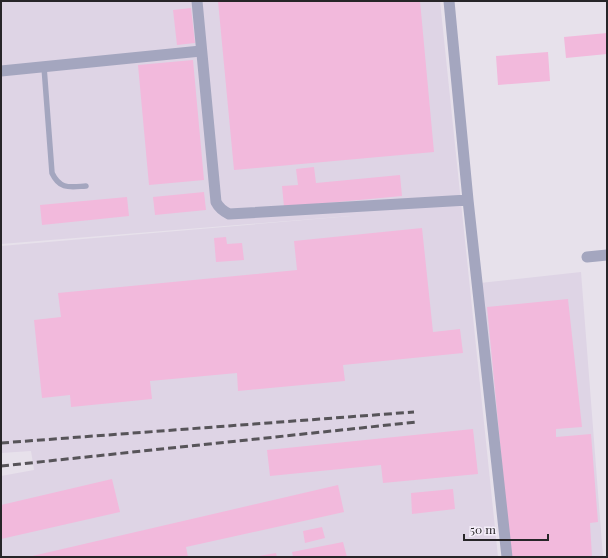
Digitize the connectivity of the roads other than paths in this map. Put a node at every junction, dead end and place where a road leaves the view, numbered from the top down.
1 (197, 1) edge
2 (449, 1) edge
3 (201, 51) junction
4 (44, 67) junction
5 (1, 71) edge
6 (86, 186) dead end
7 (468, 200) junction
8 (607, 255) edge
9 (587, 257) dead end
10 (507, 557) edge

1 - 3 street
2 - 7 street
3 - 4 street
3 - 7 street
4 - 5 street
4 - 6 lane
7 - 10 street
8 - 9 street

